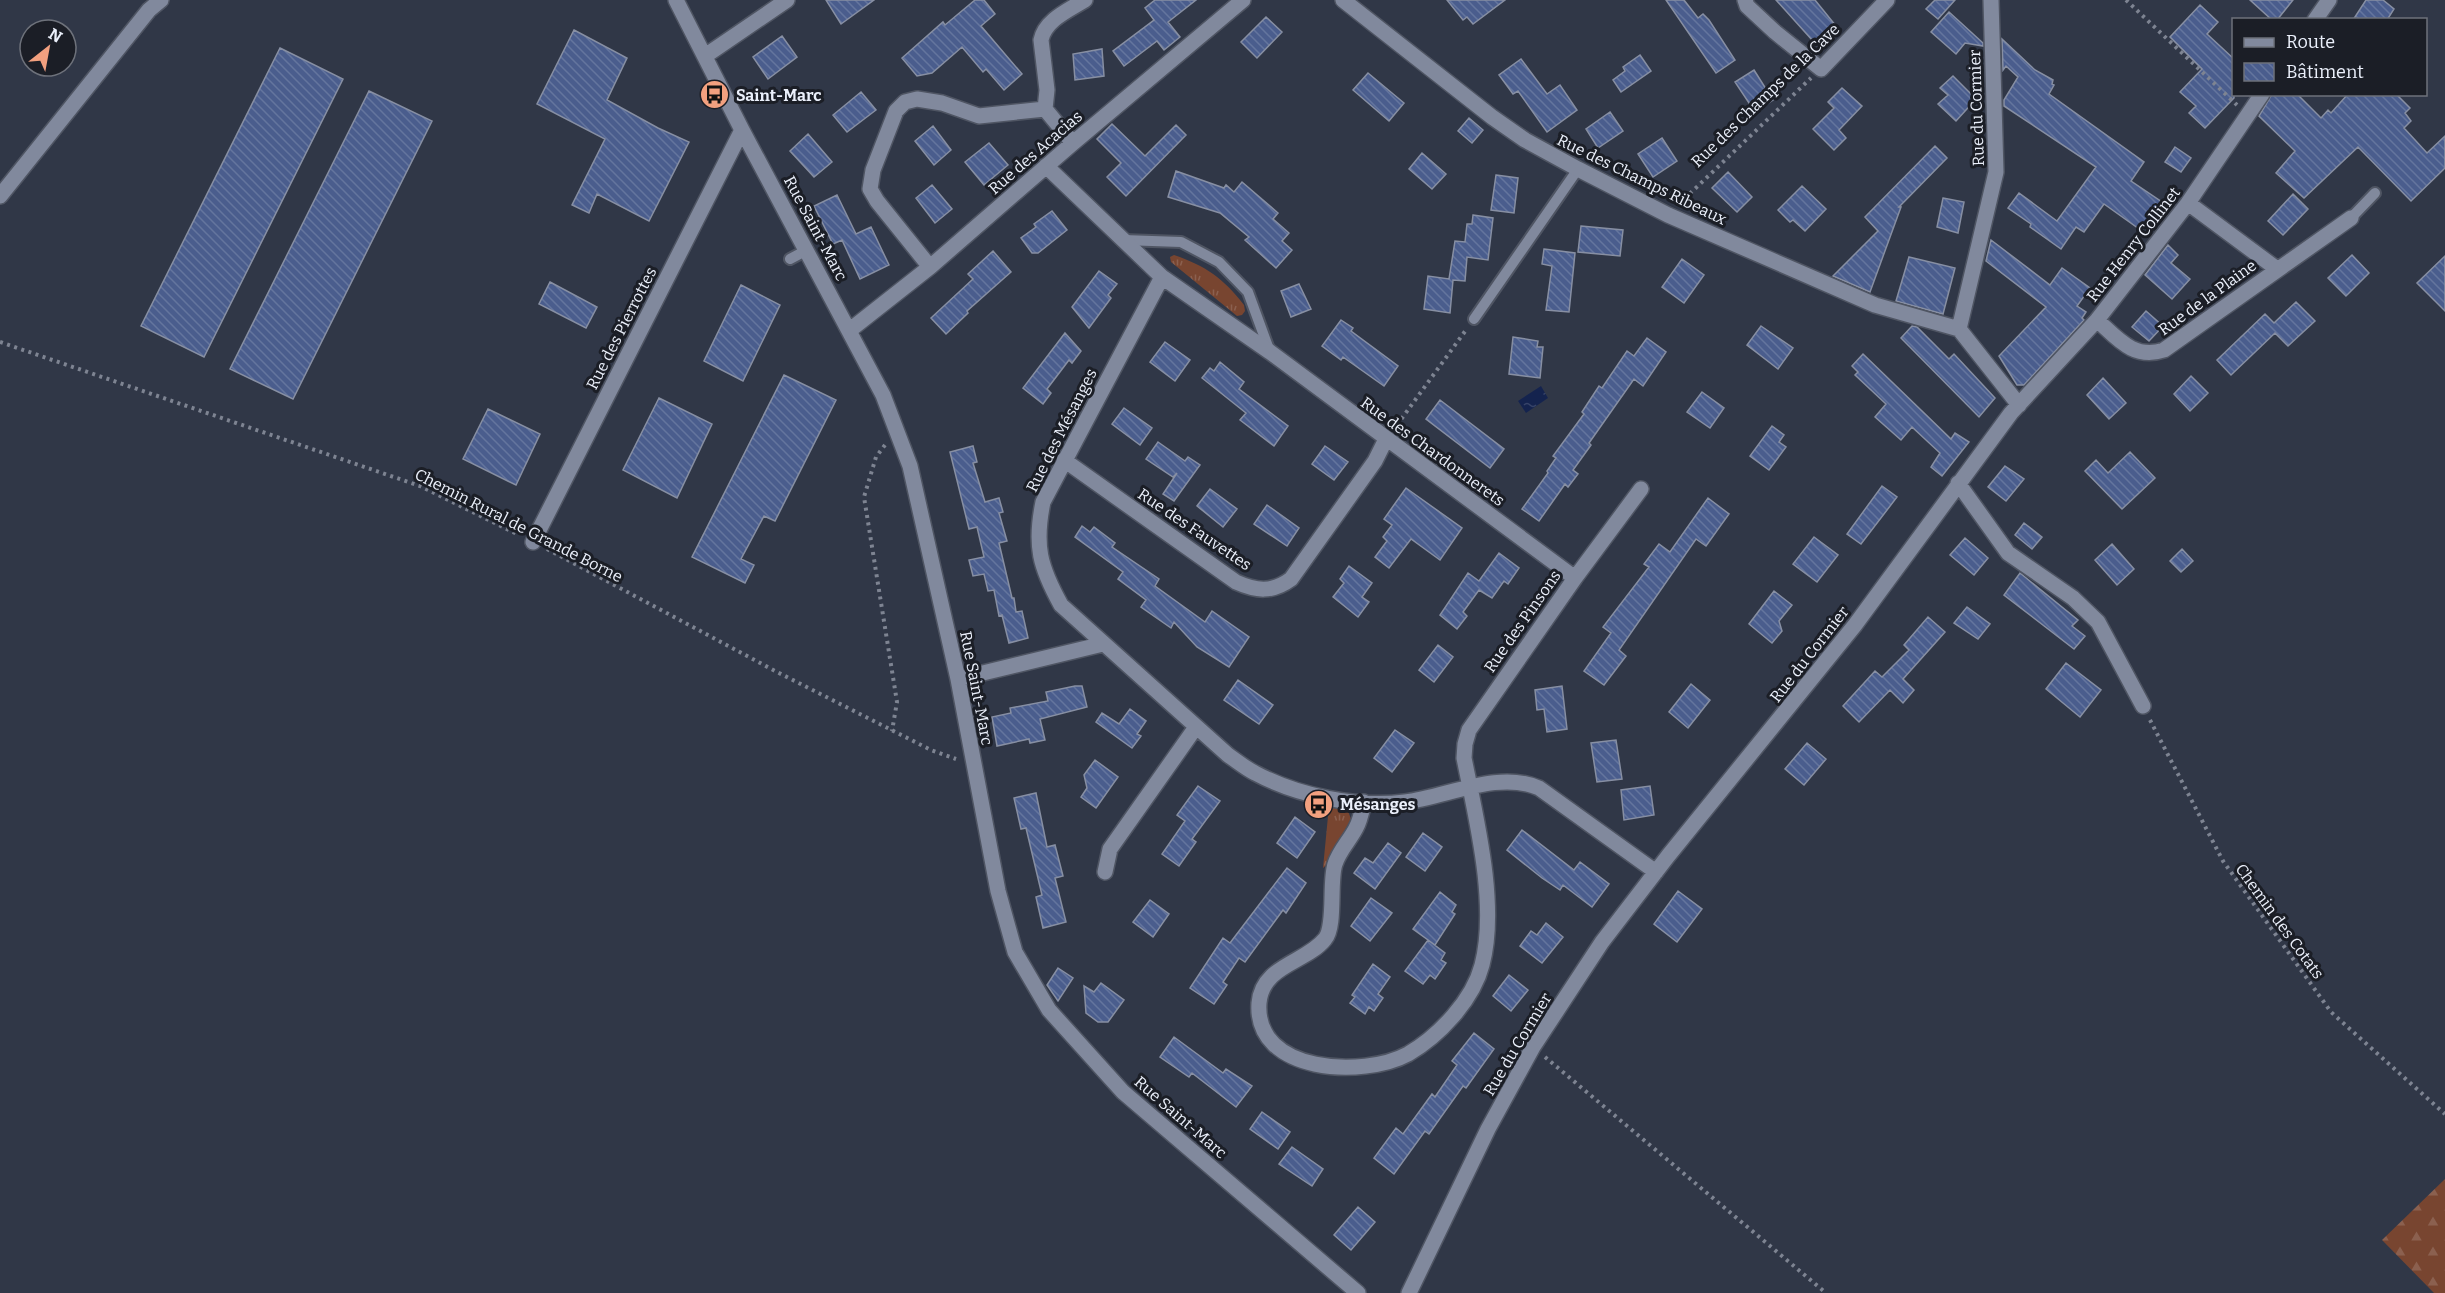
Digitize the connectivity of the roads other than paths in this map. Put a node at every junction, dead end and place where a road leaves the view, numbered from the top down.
1 (161, 0) edge
2 (676, 0) edge
3 (787, 0) edge
4 (1085, 0) edge
5 (1243, 0) edge
6 (1343, 0) edge
7 (1745, 0) edge
8 (1887, 0) edge
9 (1991, 0) edge
10 (2329, 0) edge
11 (2316, 18) edge
12 (705, 56) junction
13 (2261, 96) edge
14 (1045, 109) junction
15 (742, 130) junction
16 (1073, 142) junction
17 (1046, 166) junction
18 (1578, 169) junction
19 (2375, 193) dead end
20 (0, 196) edge
21 (2188, 203) junction
22 (2351, 218) joint
23 (1123, 240) junction
24 (807, 250) junction
25 (790, 259) dead end
26 (930, 267) junction
27 (2277, 269) junction
28 (1162, 277) junction
29 (1474, 319) road end
30 (2097, 320) junction
31 (1959, 329) junction
32 (850, 330) junction
33 (1270, 352) junction
34 (2019, 405) junction
35 (1386, 439) junction
36 (1064, 460) junction
37 (1958, 483) junction
38 (1641, 489) dead end
39 (533, 542) road end
40 (1575, 578) junction
41 (1103, 644) junction
42 (958, 679) junction
43 (2143, 706) road end
44 (1196, 727) junction
45 (1470, 786) junction
46 (1364, 802) junction
47 (1105, 872) dead end
48 (1656, 872) junction
49 (1358, 1293) edge
50 (1409, 1293) edge

1 - 20 street
2 - 12 street, Rue Saint-Marc
3 - 12 street
4 - 14 street
5 - 16 street, Rue des Acacias
6 - 18 street, Rue des Champs Ribeaux
7 - 8 street, Rue des Champs de la Cave
9 - 31 street, Rue du Cormier
10 - 11 street
12 - 15 street, Rue Saint-Marc
13 - 21 street, Rue Henry Collinet
14 - 16 street
14 - 26 street
15 - 24 street, Rue Saint-Marc
15 - 39 street, Rue des Pierrottes
16 - 17 street, Rue des Acacias
17 - 23 street, Rue des Chardonnerets
17 - 26 street, Rue des Acacias
18 - 29 lane
18 - 31 street, Rue des Champs Ribeaux
19 - 22 lane
21 - 27 street, Rue de la Plaine
21 - 30 street, Rue Henry Collinet
22 - 27 street, Rue de la Plaine
23 - 28 street, Rue des Chardonnerets
23 - 33 lane
24 - 25 lane
24 - 32 street, Rue Saint-Marc
26 - 32 street, Rue des Acacias
27 - 30 street, Rue de la Plaine
28 - 33 street, Rue des Chardonnerets
28 - 36 street, Rue des Mésanges
30 - 34 street, Rue Henry Collinet
31 - 34 street
32 - 42 street, Rue Saint-Marc
33 - 35 street, Rue des Chardonnerets
34 - 37 street, Rue du Cormier
35 - 36 street, Rue des Fauvettes
35 - 40 street, Rue des Chardonnerets
36 - 41 street, Rue des Mésanges
37 - 43 street
37 - 48 street, Rue du Cormier
38 - 40 street, Rue des Pinsons
40 - 45 street, Rue des Pinsons
41 - 42 street
41 - 44 street, Rue des Mésanges
42 - 49 street, Rue Saint-Marc
44 - 46 street, Rue des Mésanges
44 - 47 street
45 - 46 street, Rue des Mésanges
45 - 46 street, Rue des Pinsons
45 - 48 street, Rue des Mésanges
48 - 50 street, Rue du Cormier

